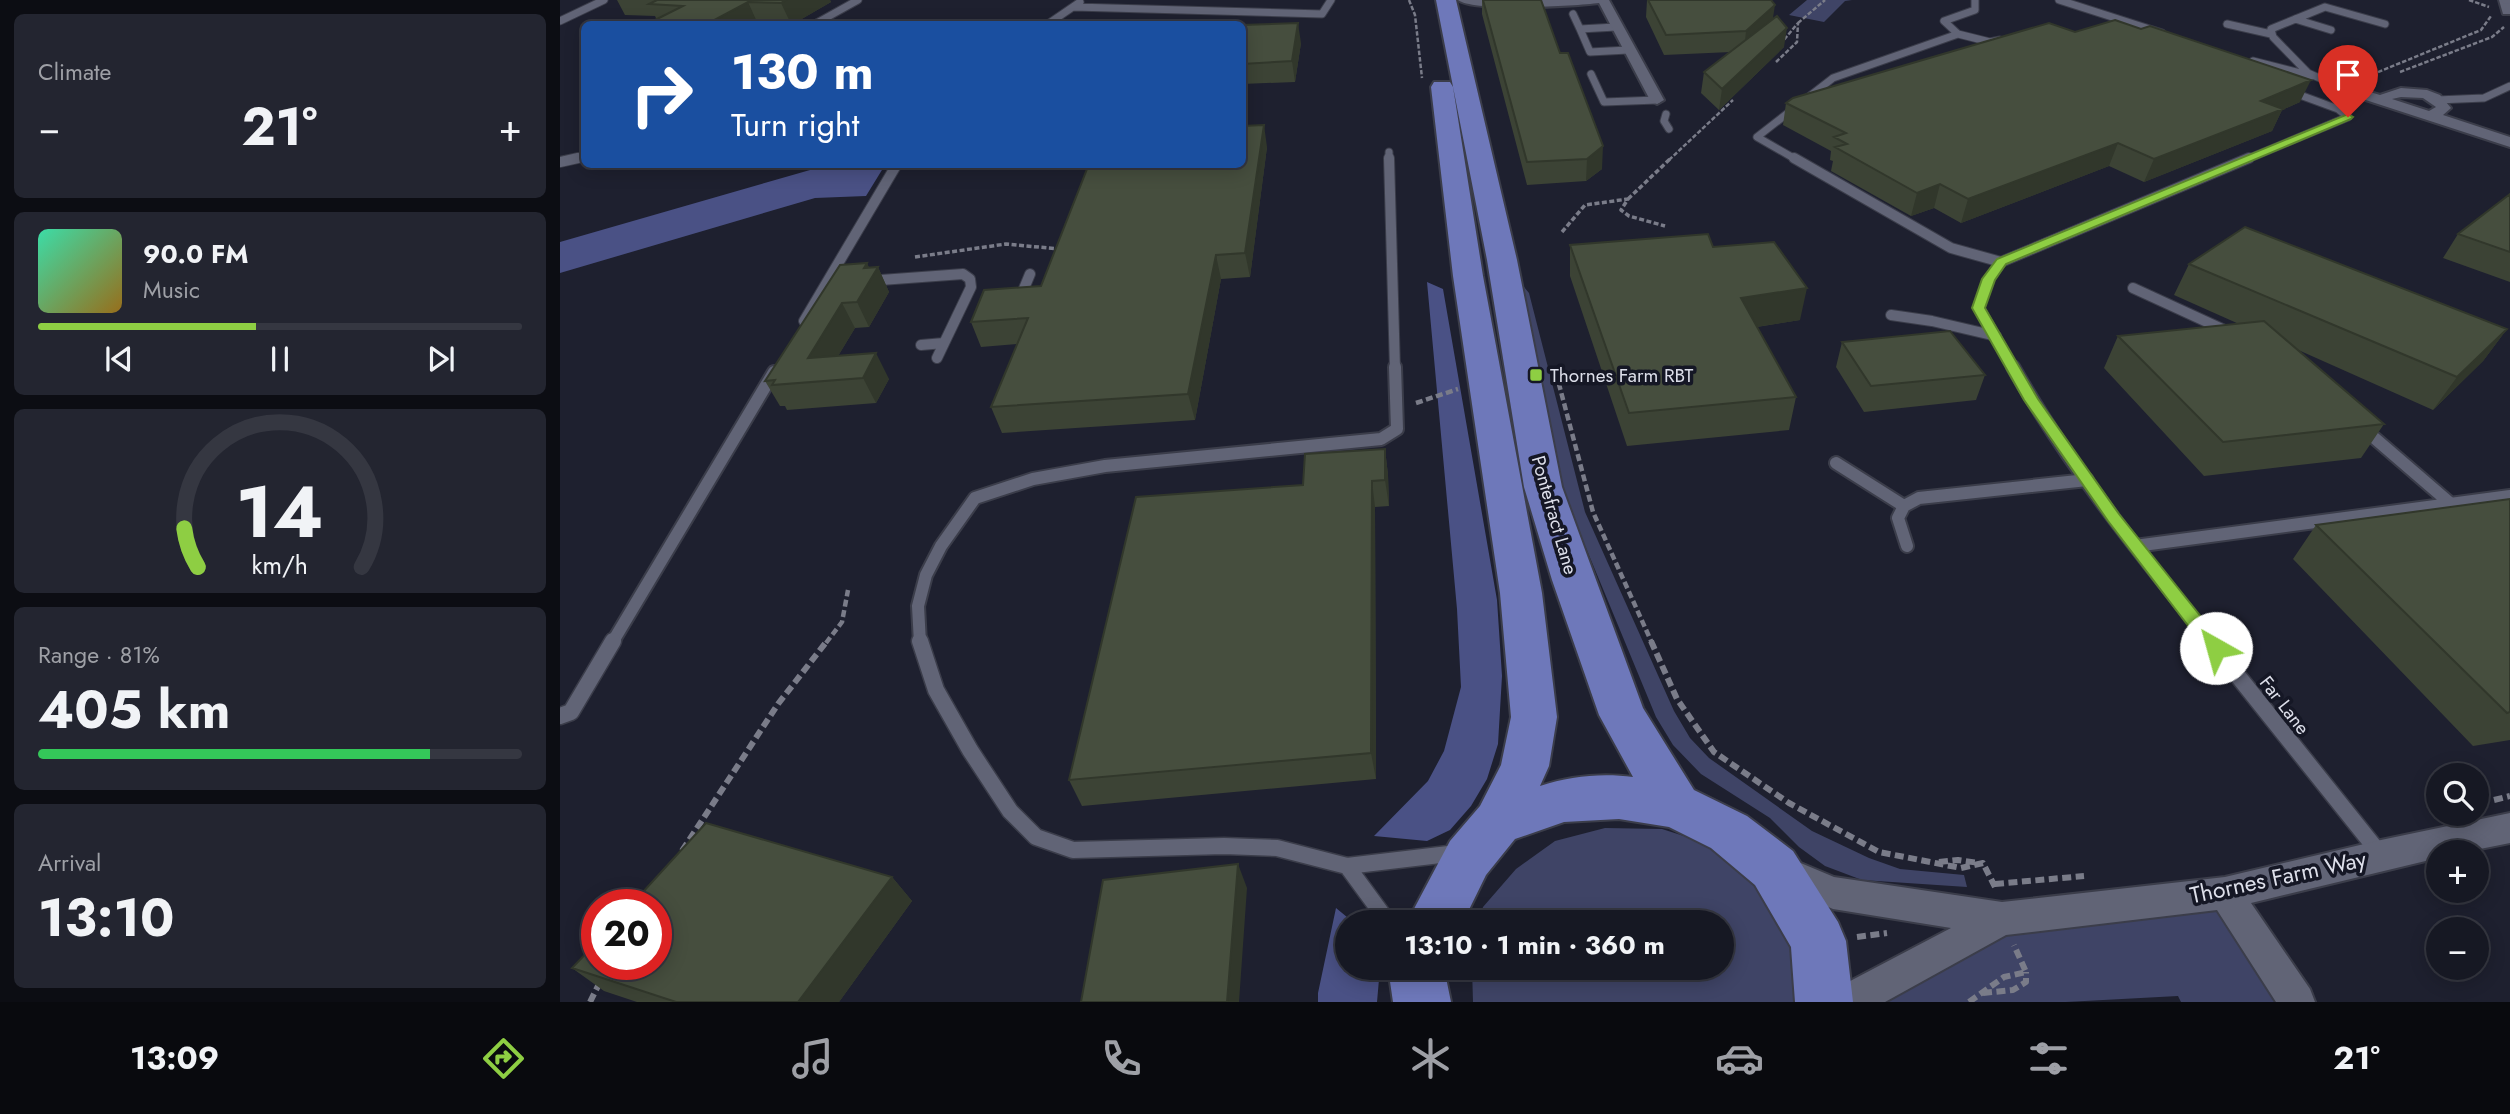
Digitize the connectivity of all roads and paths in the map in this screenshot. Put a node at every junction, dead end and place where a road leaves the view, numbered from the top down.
1 (604, 0) edge
2 (858, 0) edge
3 (1083, 0) edge
4 (1331, 0) edge
5 (1420, 0) edge
6 (1597, 0) edge
7 (1602, 0) edge
8 (1825, 0) edge
9 (1975, 0) edge
10 (2059, 0) edge
11 (2469, 0) edge
12 (1491, 3) junction
13 (1453, 6) edge
14 (1074, 7) junction
15 (2508, 7) edge
16 (2492, 8) dead end
17 (1573, 14) dead end
18 (2295, 19) junction
19 (560, 21) edge
20 (820, 21) edge
21 (1053, 21) edge
22 (1798, 23) junction
23 (2227, 24) dead end
24 (2385, 24) dead end
25 (1616, 27) junction
26 (1580, 29) junction
27 (2331, 30) dead end
28 (1958, 34) junction
29 (2165, 34) edge
30 (2271, 34) junction
31 (2015, 36) edge
32 (1782, 42) edge
33 (1628, 50) junction
34 (1590, 52) junction
35 (2290, 54) junction
36 (1594, 62) dead end
37 (1776, 62) edge
38 (2403, 72) dead end
39 (1591, 74) dead end
40 (2312, 76) junction
41 (2274, 86) edge
42 (2510, 86) edge
43 (2340, 87) joint
44 (1733, 100) edge
45 (2381, 100) junction
46 (2438, 100) junction
47 (1665, 111) joint
48 (2431, 116) junction
49 (2510, 142) edge
50 (1389, 152) dead end
51 (581, 158) edge
52 (560, 162) edge
53 (896, 168) edge
54 (1628, 199) junction
55 (1665, 226) dead end
56 (1562, 232) dead end
57 (1069, 251) edge
58 (911, 257) dead end
59 (2001, 262) junction
60 (1030, 274) dead end
61 (852, 282) edge
62 (2133, 288) dead end
63 (1023, 290) junction
64 (1009, 291) edge
65 (982, 294) edge
66 (968, 295) junction
67 (1017, 304) edge
68 (1891, 315) dead end
69 (798, 332) edge
70 (1996, 336) junction
71 (2241, 338) edge
72 (944, 343) junction
73 (921, 345) dead end
74 (784, 355) edge
75 (937, 358) dead end
76 (1553, 363) dead end
77 (1485, 380) junction
78 (1396, 409) junction
79 (2353, 419) edge
80 (1836, 463) dead end
81 (2087, 480) junction
82 (2510, 496) edge
83 (2451, 504) junction
84 (1904, 506) junction
85 (1907, 546) dead end
86 (2135, 547) junction
87 (848, 590) dead end
88 (560, 716) edge
89 (1676, 806) junction
90 (2510, 828) edge
91 (1486, 837) junction
92 (2381, 855) junction
93 (675, 863) edge
94 (1348, 866) junction
95 (1774, 868) junction
96 (2089, 876) dead end
97 (2225, 893) junction
98 (1379, 910) edge
99 (1441, 910) edge
100 (2002, 919) junction
101 (2026, 972) dead end
102 (601, 980) edge
103 (1418, 980) edge
104 (1982, 993) dead end
105 (590, 1002) edge
106 (1422, 1002) edge
107 (1824, 1002) edge
108 (1848, 1002) edge
109 (2297, 1002) edge

1 - 19 lane
2 - 20 lane
3 - 14 lane
4 - 14 lane
5 - 77 highway, Pontefract Lane
6 - 12 street
7 - 25 street
8 - 22 path
9 - 28 lane
10 - 29 lane
11 - 16 path
12 - 13 street
12 - 13 street
13 - 89 highway, Pontefract Lane
14 - 21 lane
15 - 38 path
17 - 26 lane
18 - 24 lane
18 - 27 lane
18 - 30 lane
22 - 32 path
22 - 37 path
23 - 30 lane
25 - 26 lane
25 - 33 street
26 - 34 lane
28 - 31 lane
28 - 59 lane
30 - 35 lane
33 - 34 lane
33 - 47 street
34 - 36 lane
35 - 40 lane
35 - 40 lane
39 - 47 lane
40 - 43 lane
41 - 59 lane
42 - 46 lane
43 - 45 street
44 - 54 path
45 - 46 street
45 - 48 street
46 - 48 street
48 - 49 street
50 - 78 lane
51 - 52 lane
53 - 69 lane
54 - 55 path
54 - 56 path
57 - 58 path
59 - 70 lane, Far Lane
60 - 63 lane
61 - 66 lane
62 - 71 lane
63 - 64 lane
63 - 67 lane
65 - 66 lane
66 - 72 lane
68 - 70 lane
70 - 81 lane, Far Lane
72 - 73 lane
72 - 75 lane
74 - 88 lane
76 - 96 path
77 - 78 path
77 - 91 highway, Pontefract Lane
78 - 94 lane
79 - 83 lane
80 - 84 lane
81 - 84 lane
81 - 86 lane, Far Lane
82 - 83 lane
83 - 86 lane
84 - 85 lane
86 - 92 lane, Far Lane
87 - 93 path
89 - 91 highway
89 - 95 highway
90 - 92 street, Thornes Farm Way
91 - 94 lane
91 - 99 highway, Pontefract Lane
92 - 97 street, Thornes Farm Way
94 - 98 lane
95 - 100 street
95 - 107 highway
97 - 100 street, Thornes Farm Way
97 - 109 street
100 - 108 street
101 - 104 path
102 - 105 path
103 - 106 highway

